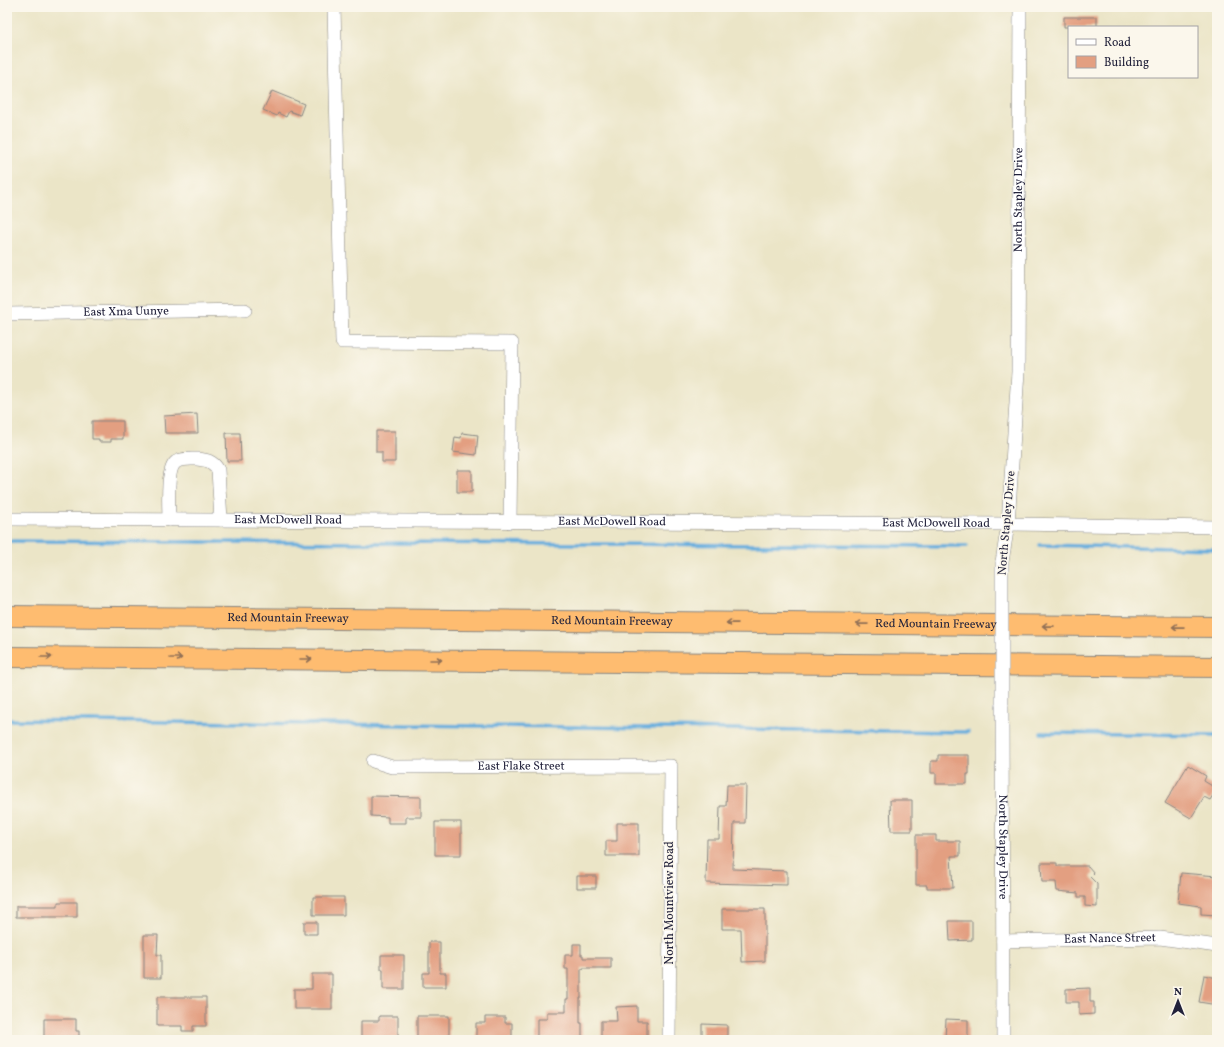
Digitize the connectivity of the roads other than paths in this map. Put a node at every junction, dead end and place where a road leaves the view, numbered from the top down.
1 (334, 7) edge
2 (1020, 7) edge
3 (245, 310) dead end
4 (7, 314) edge
5 (7, 519) edge
6 (169, 520) junction
7 (221, 520) junction
8 (510, 522) junction
9 (1008, 524) junction
10 (1217, 527) edge
11 (7, 616) edge
12 (1217, 627) edge
13 (7, 657) edge
14 (1217, 667) edge
15 (373, 761) dead end
16 (671, 766) joint
17 (1003, 941) junction
18 (1217, 946) edge
19 (669, 1040) edge
20 (1003, 1040) edge

1 - 8 street
2 - 9 street, North Stapley Drive
3 - 4 street, East Xma Uunye
5 - 6 street, East McDowell Road
6 - 7 street, East McDowell Road
6 - 7 street
7 - 8 street, East McDowell Road
8 - 9 street, East McDowell Road
9 - 10 street, East McDowell Road
9 - 17 street, North Stapley Drive, bridge
12 -> 11 highway, Red Mountain Freeway
13 -> 14 highway
15 - 16 street, East Flake Street
16 - 19 street, North Mountview Road
17 - 18 street, East Nance Street
17 - 20 street, North Stapley Drive

